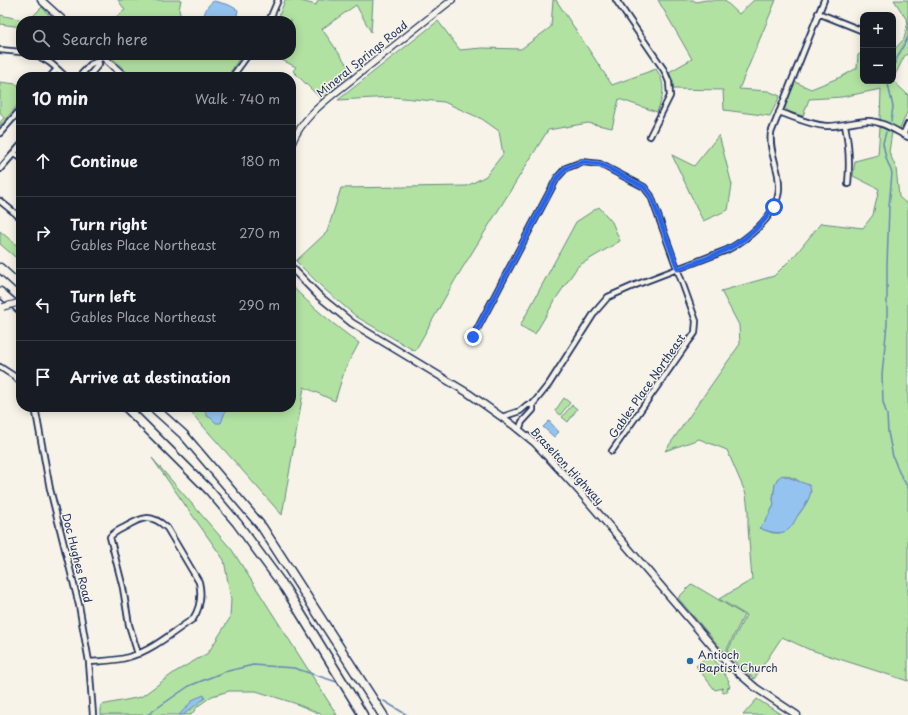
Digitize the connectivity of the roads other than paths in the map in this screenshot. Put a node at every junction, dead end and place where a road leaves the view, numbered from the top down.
1 (41, 0) edge
2 (278, 0) edge
3 (452, 0) edge
4 (616, 0) edge
5 (824, 0) edge
6 (818, 13) junction
7 (59, 16) edge
8 (271, 16) edge
9 (860, 30) edge
10 (0, 50) edge
11 (16, 52) edge
12 (46, 60) edge
13 (96, 60) edge
14 (100, 60) edge
15 (104, 60) edge
16 (244, 60) edge
17 (57, 69) junction
18 (54, 72) edge
19 (60, 72) edge
20 (84, 72) edge
21 (92, 72) edge
22 (119, 72) edge
23 (236, 72) edge
24 (778, 112) junction
25 (16, 115) edge
26 (908, 124) edge
27 (845, 125) junction
28 (0, 133) edge
29 (903, 135) junction
30 (296, 136) edge
31 (650, 136) dead end
32 (908, 137) edge
33 (16, 151) edge
34 (14, 153) joint
35 (0, 169) edge
36 (848, 184) dead end
37 (0, 201) edge
38 (16, 214) edge
39 (0, 268) edge
40 (678, 269) junction
41 (296, 272) edge
42 (16, 282) edge
43 (0, 292) edge
44 (16, 304) edge
45 (16, 306) edge
46 (2, 308) edge
47 (473, 337) dead end
48 (0, 367) edge
49 (16, 378) edge
50 (533, 404) junction
51 (36, 412) edge
52 (131, 412) edge
53 (158, 412) edge
54 (502, 417) junction
55 (519, 430) junction
56 (612, 451) dead end
57 (138, 654) junction
58 (89, 662) junction
59 (93, 715) edge
60 (363, 715) edge
61 (383, 715) edge
62 (797, 715) edge

1 - 7 main road
2 - 8 street
3 - 30 street, Mineral Springs Road
4 - 31 street
5 - 6 street
6 - 9 street
6 - 24 street
10 - 11 street
12 - 17 street
13 - 20 street
14 - 21 street
15 - 22 main road
16 - 23 street
17 - 18 street
17 - 19 street
24 - 27 street
24 - 40 street
25 - 28 street
26 - 29 street
27 - 29 street
27 - 36 street
29 - 32 street
33 - 34 street
34 - 35 street
37 - 38 street
39 - 42 highway
40 - 47 street, Gables Place Northeast
40 - 50 street
40 - 56 street, Gables Place Northeast
41 - 54 main road, Braselton Highway
43 - 45 highway
44 - 46 street, bridge
48 - 49 street
50 - 54 street
50 - 55 street
51 - 58 street, Doc Hughes Road
52 - 60 highway
53 - 61 highway
54 - 55 main road, Braselton Highway
55 - 62 main road, Braselton Highway
57 - 57 street
57 - 58 street
58 - 59 street, Doc Hughes Road

